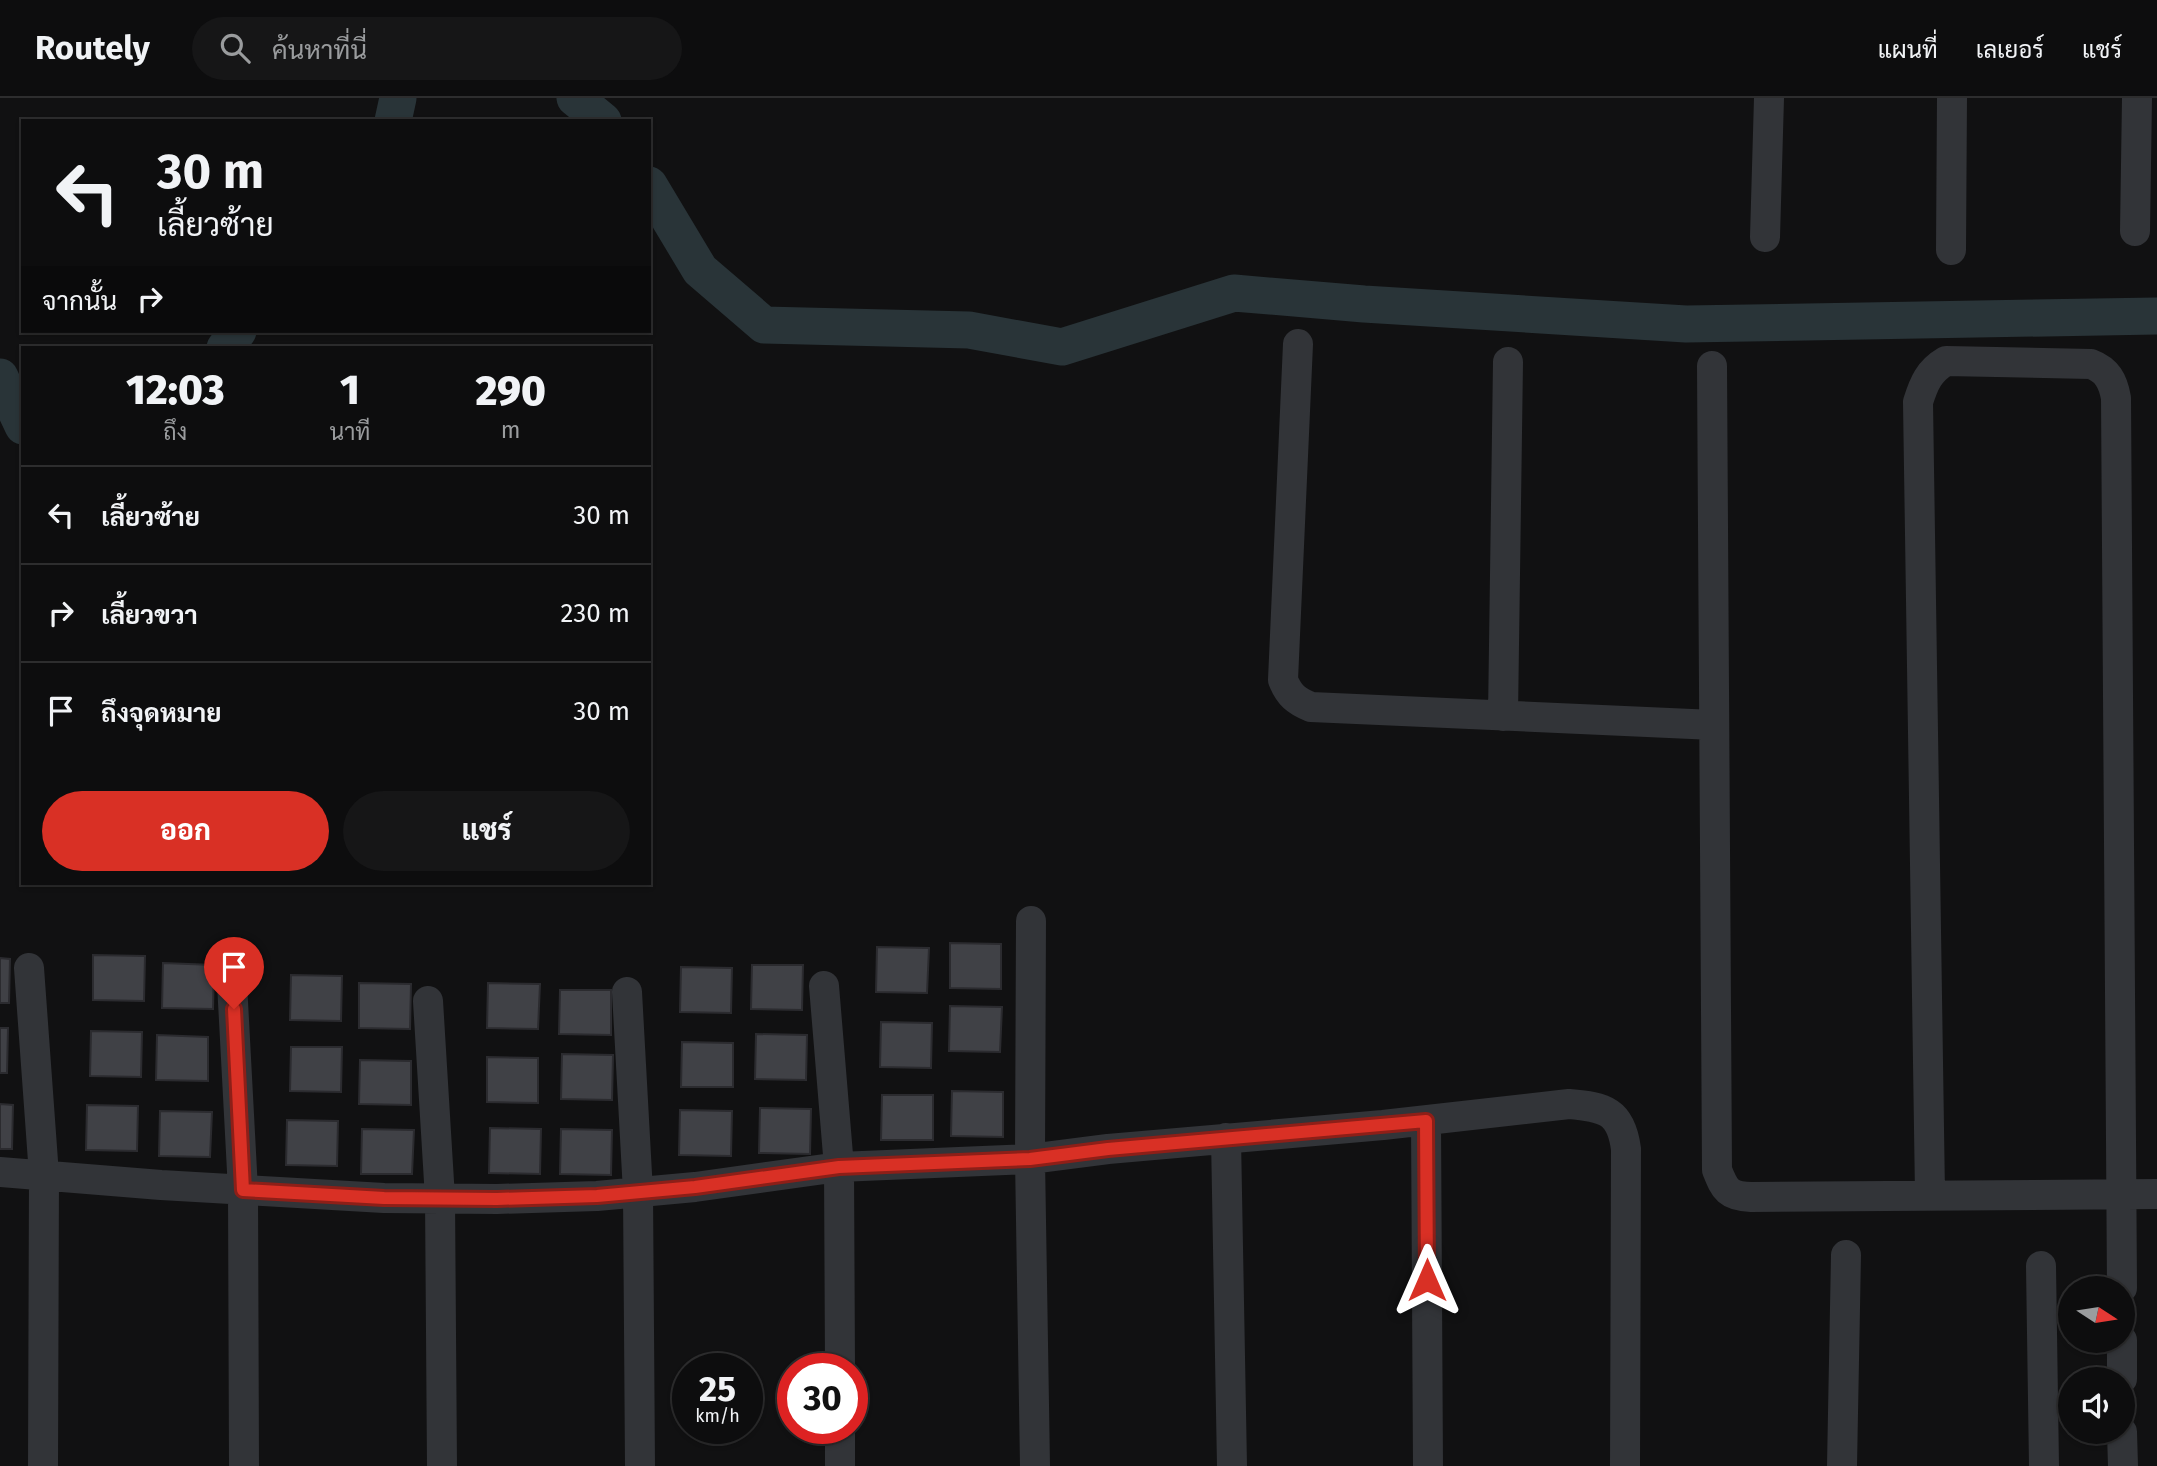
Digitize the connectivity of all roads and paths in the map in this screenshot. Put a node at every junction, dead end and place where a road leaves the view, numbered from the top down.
1 (1769, 98) edge
2 (1952, 98) edge
3 (2137, 98) edge
4 (2135, 231) dead end
5 (1765, 237) dead end
6 (1951, 250) dead end
7 (1298, 344) dead end
8 (1508, 362) dead end
9 (1712, 366) dead end
10 (1503, 716) junction
11 (1714, 725) junction
12 (1031, 921) dead end
13 (29, 968) dead end
14 (232, 983) dead end
15 (824, 986) dead end
16 (627, 992) dead end
17 (428, 1001) dead end
18 (1426, 1121) junction
19 (1226, 1138) junction
20 (1030, 1159) junction
21 (839, 1167) junction
22 (0, 1172) edge
23 (44, 1175) junction
24 (243, 1190) junction
25 (638, 1192) junction
26 (1930, 1194) junction
27 (2121, 1194) junction
28 (2157, 1194) edge
29 (440, 1198) junction
30 (1846, 1255) dead end
31 (2041, 1266) dead end
32 (2122, 1276) edge
33 (840, 1353) edge
34 (840, 1444) edge
35 (2122, 1444) edge
36 (43, 1466) edge
37 (244, 1466) edge
38 (442, 1466) edge
39 (640, 1466) edge
40 (841, 1466) edge
41 (1035, 1466) edge
42 (1232, 1466) edge
43 (1428, 1466) edge
44 (1625, 1466) edge
45 (1842, 1466) edge
46 (2044, 1466) edge
47 (2123, 1466) edge

1 - 5 street
2 - 6 street
3 - 4 street
7 - 10 street
8 - 10 street
9 - 11 street
10 - 11 street
11 - 26 street
12 - 20 street
13 - 23 street
14 - 24 street
15 - 21 street
16 - 25 street
17 - 29 street
18 - 19 street
18 - 43 street
18 - 44 street
19 - 20 street
19 - 42 street
20 - 21 street
20 - 41 street
21 - 25 street
21 - 33 street
22 - 23 street
23 - 24 street
23 - 36 street
24 - 29 street
24 - 37 street
25 - 29 street
25 - 39 street
26 - 27 street
26 - 27 street
27 - 28 street
27 - 32 street
29 - 38 street
30 - 45 street
31 - 46 street
34 - 40 street
35 - 47 street

